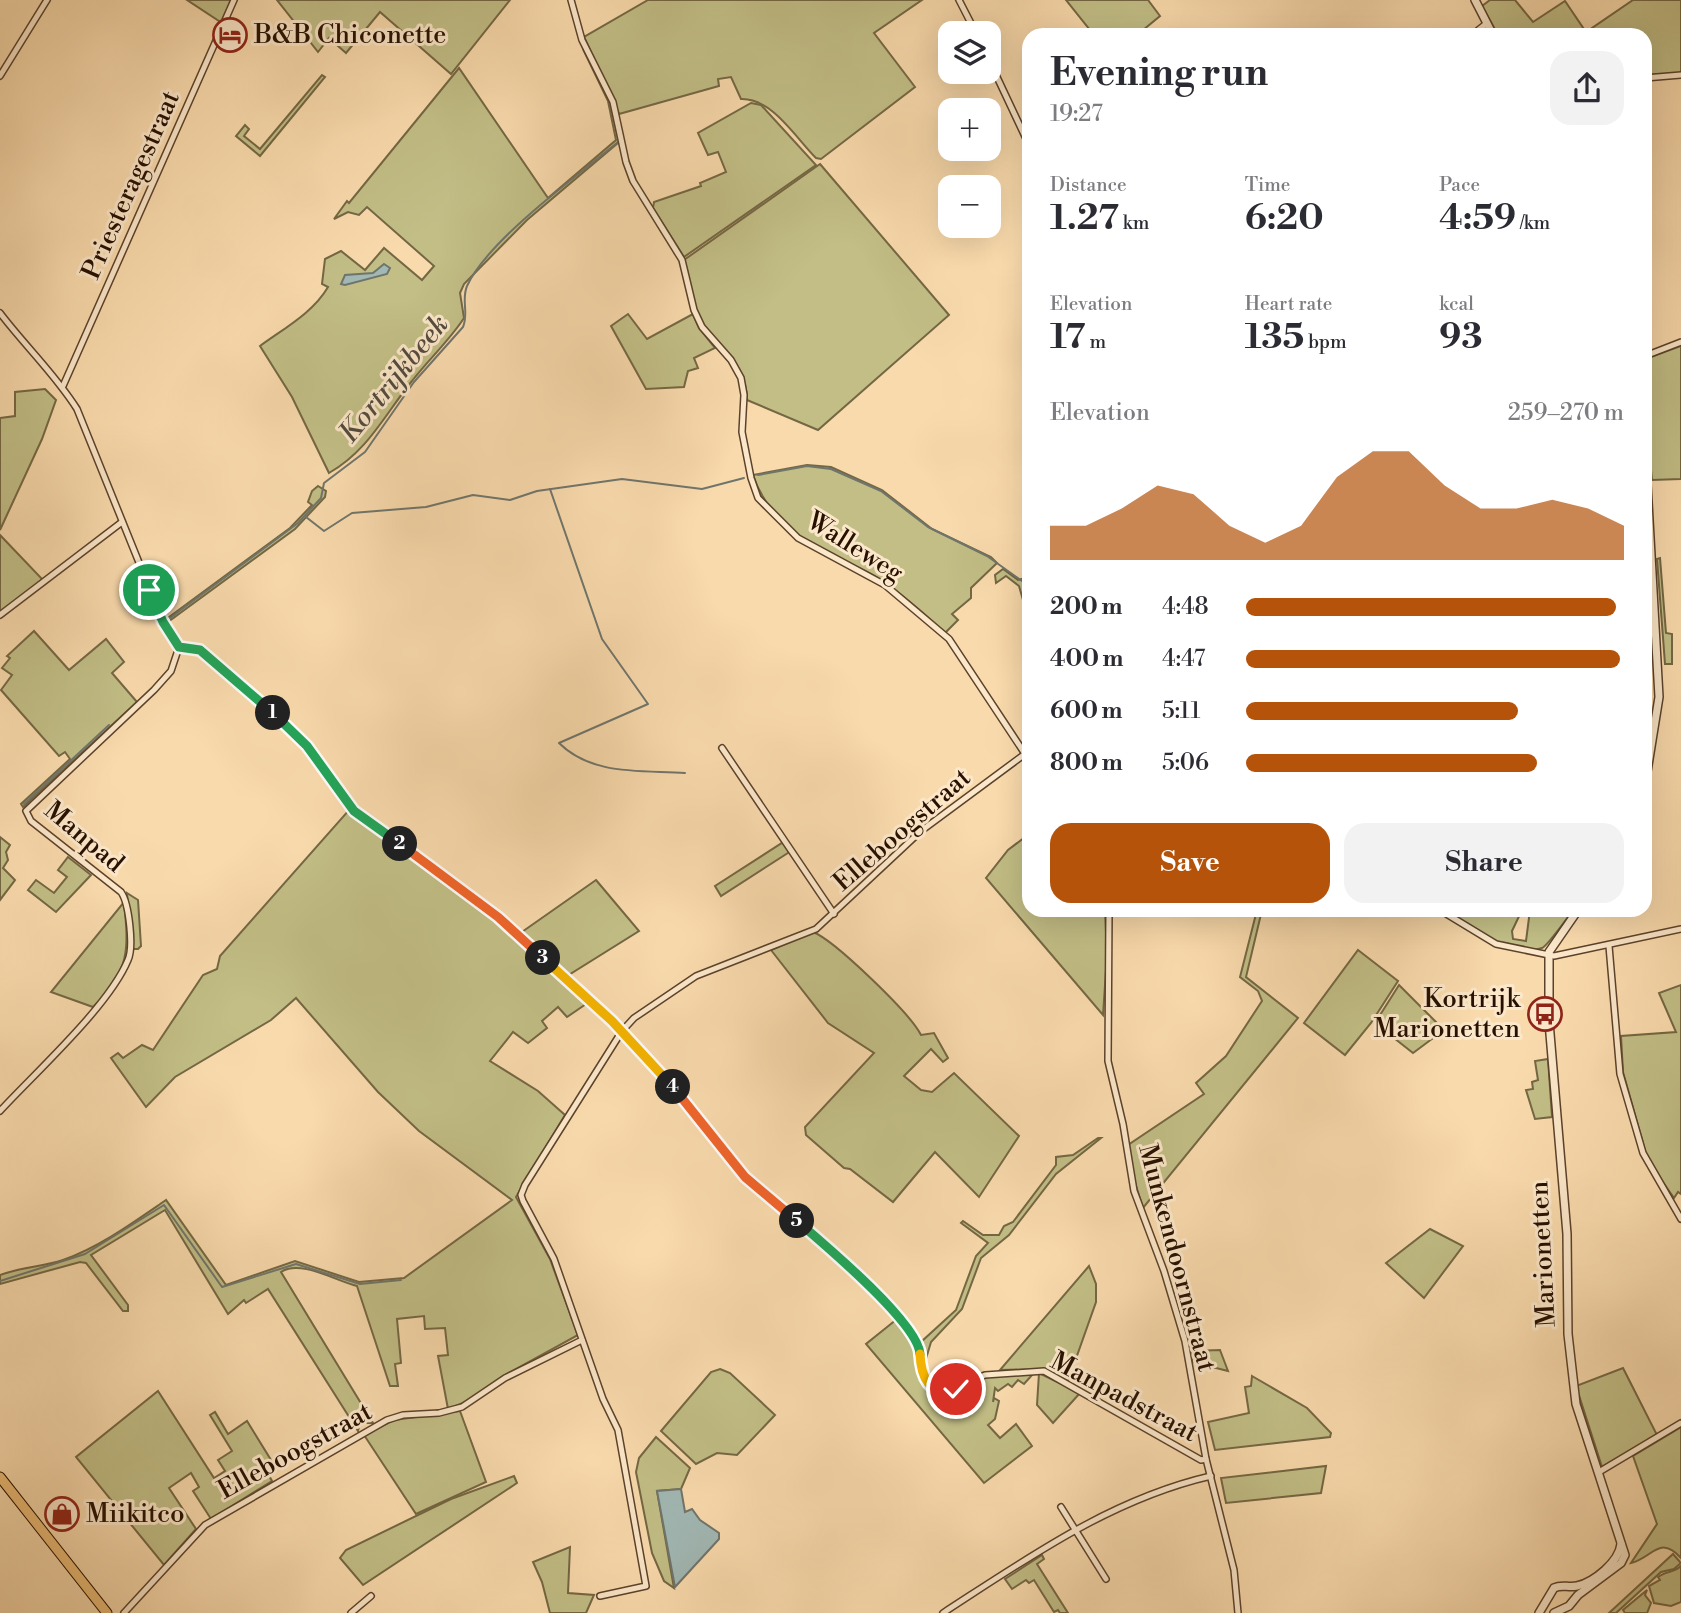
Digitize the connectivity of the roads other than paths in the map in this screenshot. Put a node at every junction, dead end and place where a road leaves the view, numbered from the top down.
1 (47, 0) edge
2 (234, 0) edge
3 (571, 0) edge
4 (959, 0) edge
5 (1475, 0) edge
6 (969, 21) edge
7 (1487, 23) junction
8 (1481, 28) edge
9 (1490, 28) edge
10 (1681, 75) edge
11 (0, 76) edge
12 (1652, 77) edge
13 (1000, 84) edge
14 (1022, 130) edge
15 (0, 313) edge
16 (1681, 342) edge
17 (1652, 353) edge
18 (62, 386) junction
19 (122, 522) junction
20 (1652, 563) edge
21 (1653, 579) joint
22 (0, 615) edge
23 (179, 647) junction
24 (1652, 740) edge
25 (1022, 746) edge
26 (722, 748) dead end
27 (1022, 759) edge
28 (834, 914) junction
29 (1109, 917) edge
30 (1452, 917) edge
31 (1572, 917) edge
32 (1681, 929) edge
33 (1609, 946) junction
34 (1549, 956) junction
35 (622, 1031) junction
36 (0, 1111) edge
37 (1681, 1219) edge
38 (582, 1340) junction
39 (1681, 1423) edge
40 (1206, 1459) junction
41 (1599, 1472) junction
42 (1211, 1476) junction
43 (0, 1477) edge
44 (1061, 1507) dead end
45 (1075, 1530) junction
46 (1621, 1543) junction
47 (1106, 1579) dead end
48 (1567, 1586) junction
49 (600, 1595) dead end
50 (371, 1596) dead end
51 (1550, 1598) junction
52 (1573, 1601) junction
53 (1555, 1611) edge
54 (107, 1613) edge
55 (124, 1613) edge
56 (351, 1613) edge
57 (943, 1613) edge
58 (1238, 1613) edge
59 (1539, 1613) edge

1 - 11 street
2 - 18 street, Priesteragestraat
3 - 25 street, Walleweg
4 - 6 street
5 - 7 street
7 - 8 street
7 - 9 street
10 - 12 street
13 - 14 street
15 - 18 street
16 - 17 street
18 - 19 street
19 - 22 street
19 - 23 street
20 - 21 street
21 - 24 street
23 - 35 street, Manpadstraat
23 - 36 street, Manpad
26 - 28 street, Elleboogstraat
27 - 28 street, Elleboogstraat
28 - 35 street, Elleboogstraat
29 - 40 street, Munkendoornstraat
30 - 34 street
31 - 34 street
32 - 33 street
33 - 34 street
33 - 37 street
34 - 41 street, Marionetten
35 - 38 street, Elleboogstraat
35 - 40 street, Manpadstraat
38 - 49 street
38 - 55 street, Elleboogstraat
39 - 41 street
40 - 42 street, Munkendoornstraat
41 - 46 street, Marionetten
42 - 45 street
42 - 58 street, Munkendoornstraat
43 - 54 main road
44 - 45 street
45 - 47 street
45 - 57 street
46 - 48 street
46 - 52 street
48 - 51 street
48 - 52 street
50 - 56 street
51 - 53 street
51 - 59 street
52 - 53 street

